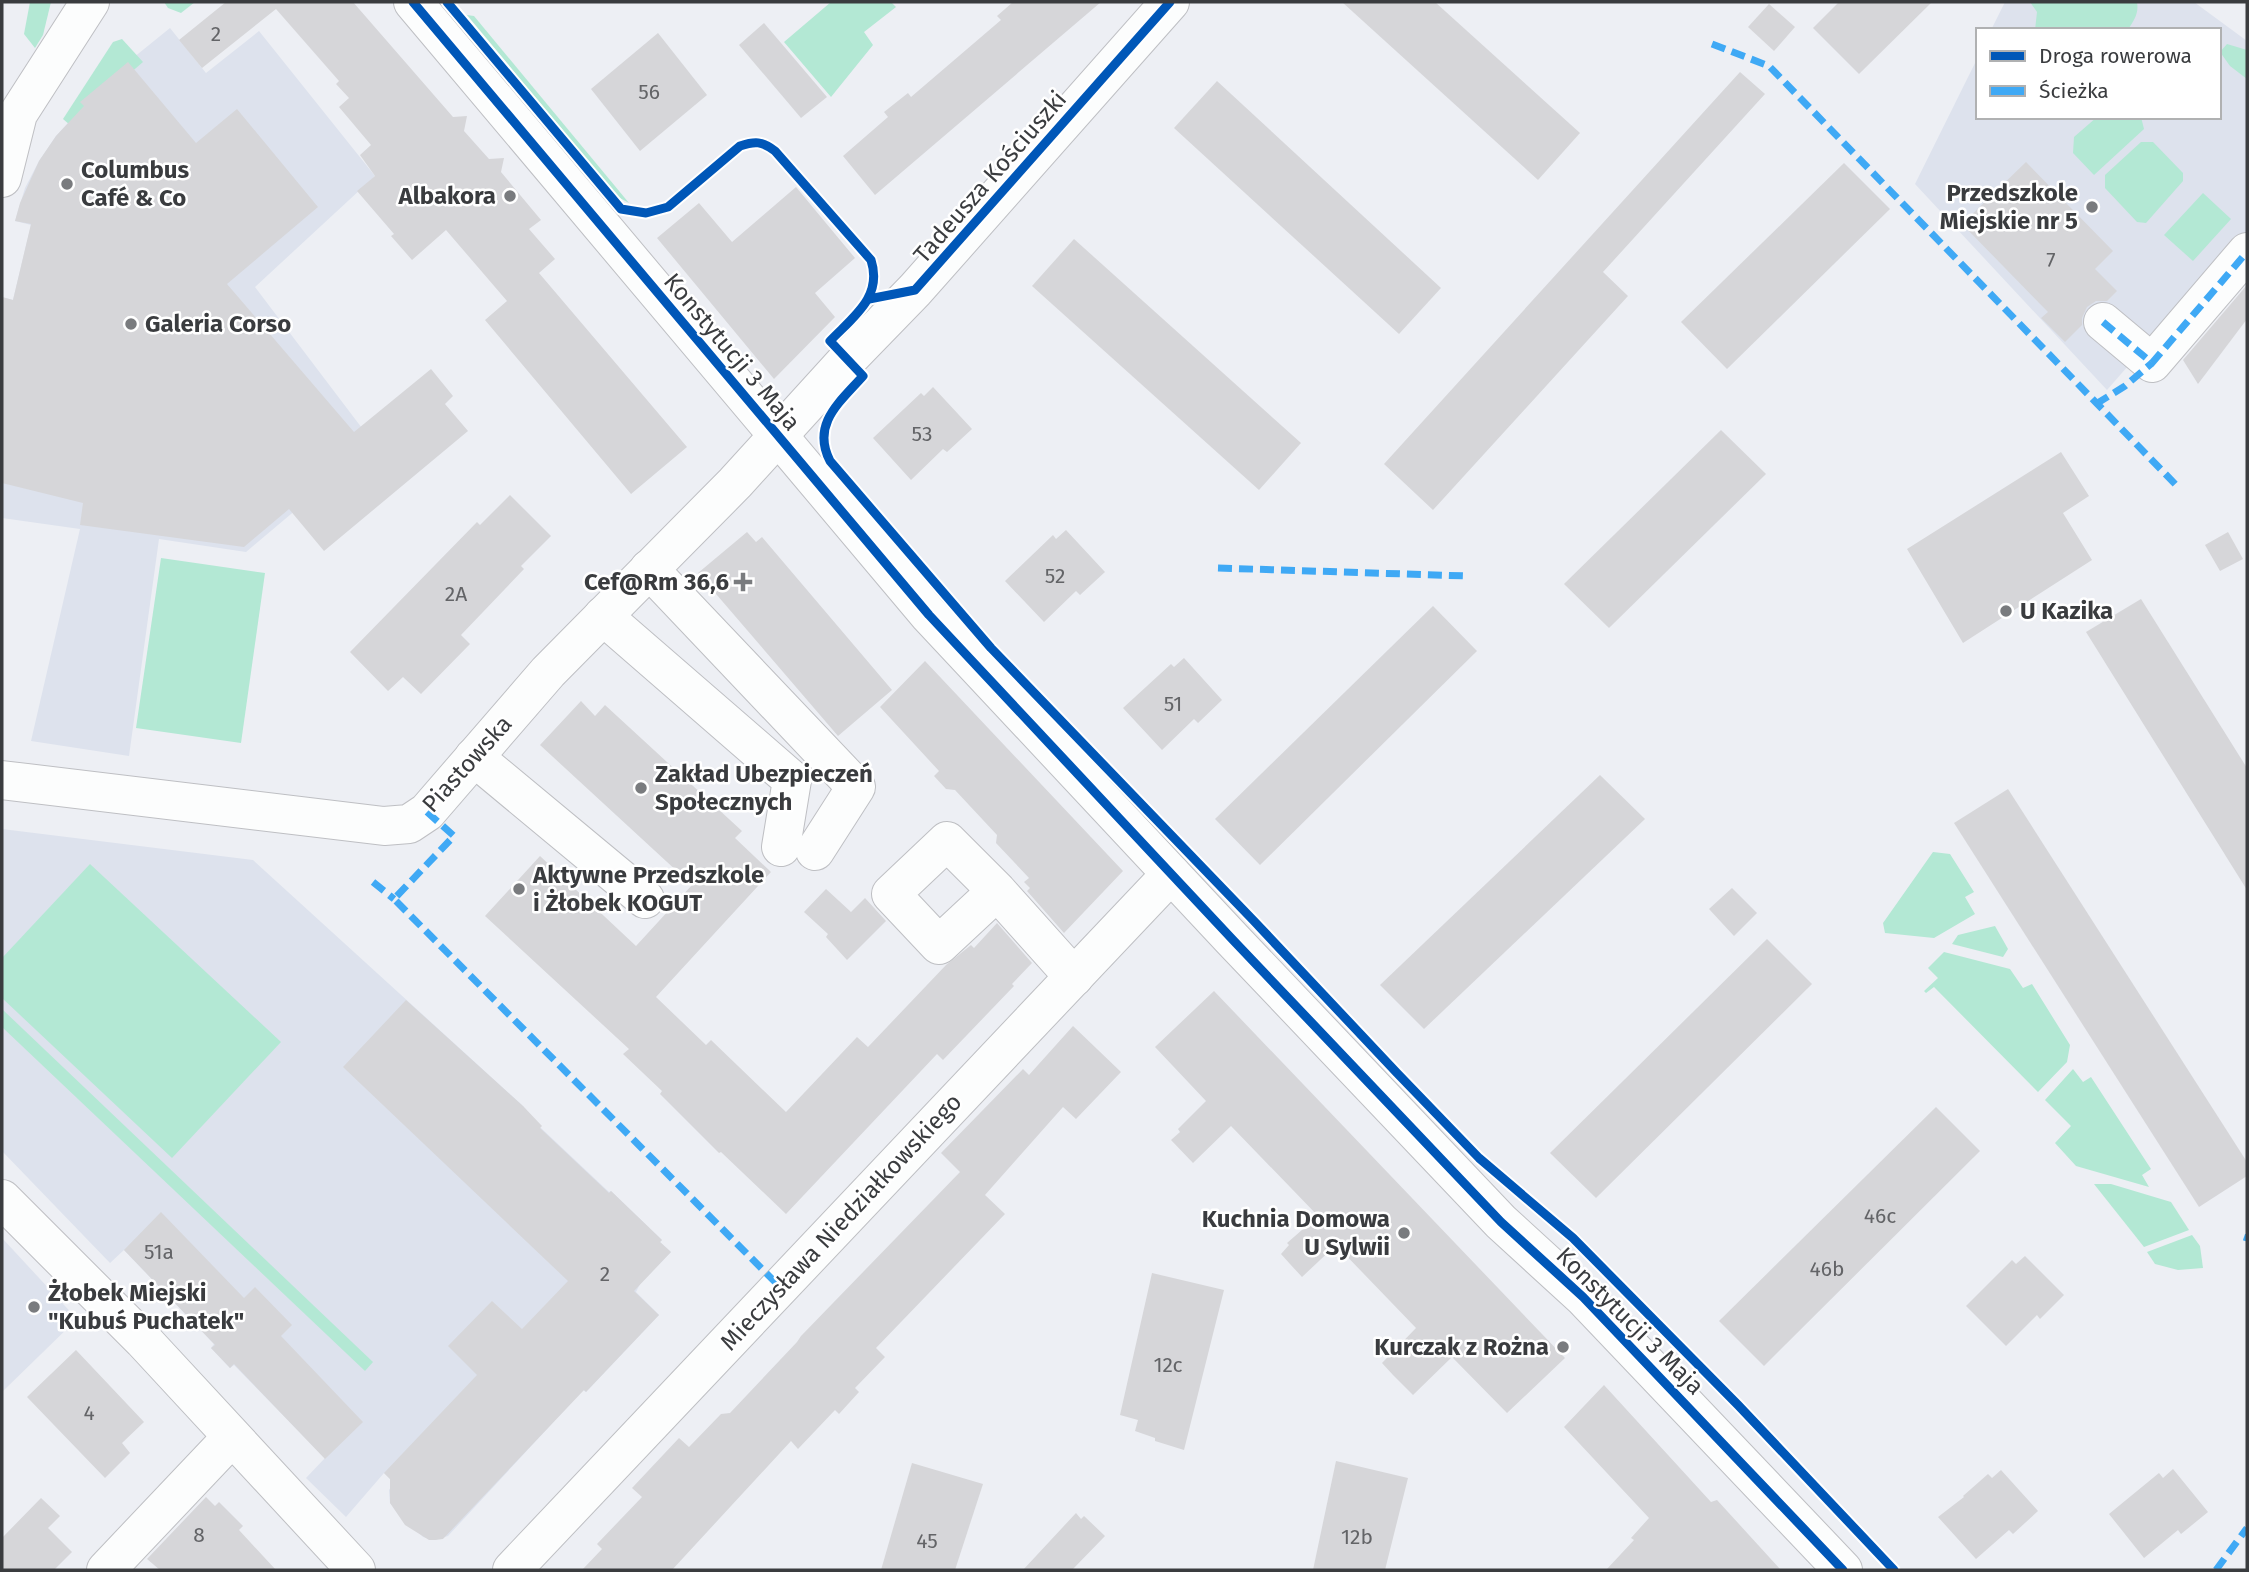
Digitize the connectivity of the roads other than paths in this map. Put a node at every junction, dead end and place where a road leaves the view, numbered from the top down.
1 (413, 2) edge
2 (1170, 2) edge
3 (85, 5) edge
4 (10, 112) edge
5 (2, 178) edge
6 (2247, 252) edge
7 (2103, 322) dead end
8 (779, 436) junction
9 (649, 569) junction
10 (603, 616) junction
11 (474, 757) junction
12 (2, 779) edge
13 (1171, 874) junction
14 (997, 891) dead end
15 (645, 899) dead end
16 (1074, 977) junction
17 (2, 1199) edge
18 (232, 1437) junction
19 (106, 1570) edge
20 (356, 1570) edge
21 (512, 1570) edge
22 (1843, 1570) edge

1 - 8 street, Konstytucji 3 Maja
2 - 8 street, Tadeusza Kościuszki
3 - 4 street
4 - 5 street
6 - 7 street
8 - 9 street, Piastowska
8 - 13 street, Konstytucji 3 Maja
9 - 10 street, Piastowska
9 - 10 street
10 - 11 street, Piastowska
11 - 12 street, Piastowska
11 - 15 street
13 - 16 street, Mieczysława Niedziałkowskiego
13 - 22 street, Konstytucji 3 Maja
14 - 16 street
16 - 21 street, Mieczysława Niedziałkowskiego
17 - 18 street
18 - 19 street
18 - 20 street

